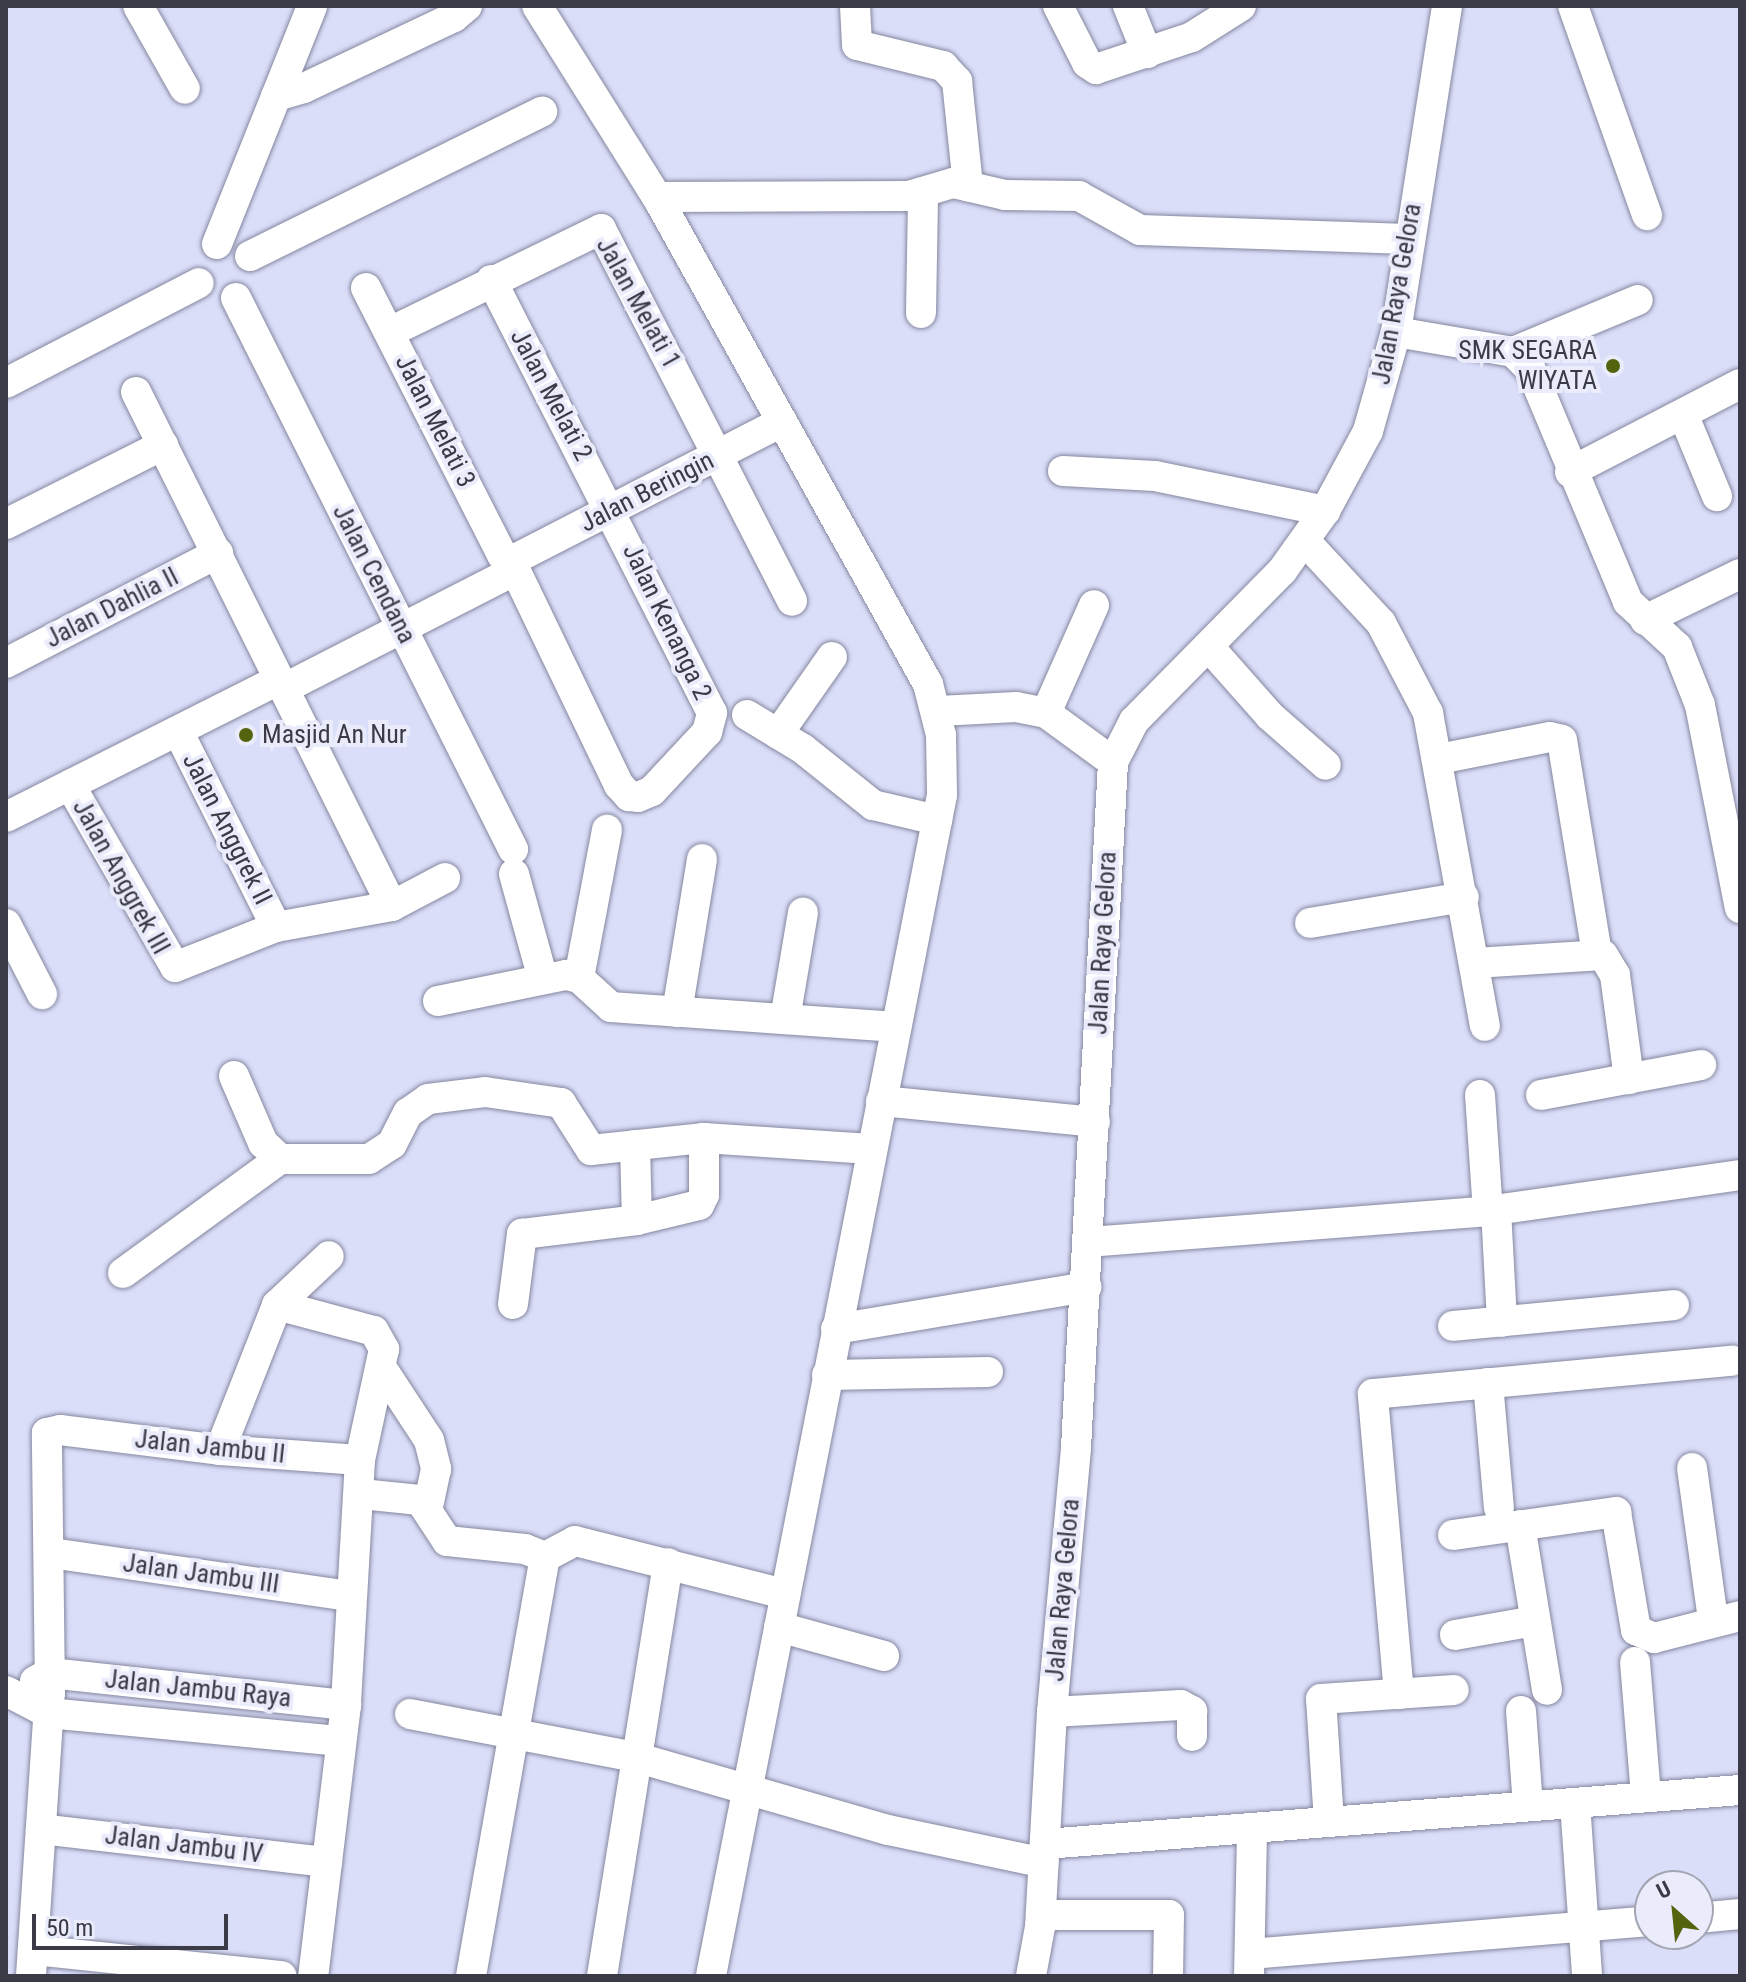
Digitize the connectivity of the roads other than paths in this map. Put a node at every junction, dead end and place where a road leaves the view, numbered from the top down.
1 (138, 6) edge
2 (168, 6) edge
3 (312, 6) edge
4 (467, 6) edge
5 (537, 6) edge
6 (855, 6) edge
7 (1058, 6) edge
8 (1128, 6) edge
9 (1241, 6) edge
10 (1447, 6) edge
11 (1573, 6) edge
12 (154, 38) junction
13 (1147, 53) junction
14 (185, 89) dead end
15 (276, 96) junction
16 (542, 112) dead end
17 (968, 186) junction
18 (923, 193) junction
19 (657, 197) junction
20 (1647, 215) dead end
21 (1408, 239) junction
22 (217, 244) junction
23 (250, 256) junction
24 (491, 280) junction
25 (199, 283) junction
26 (366, 288) dead end
27 (236, 298) junction
28 (1638, 300) dead end
29 (921, 313) dead end
30 (390, 332) junction
31 (1396, 332) junction
32 (1513, 352) junction
33 (6, 383) edge
34 (1740, 384) edge
35 (136, 392) dead end
36 (1683, 414) junction
37 (782, 422) junction
38 (163, 445) junction
39 (719, 455) junction
40 (1063, 471) dead end
41 (1570, 472) junction
42 (1717, 496) dead end
43 (612, 510) junction
44 (1325, 511) junction
45 (6, 524) edge
46 (1305, 541) junction
47 (218, 553) junction
48 (508, 563) junction
49 (1740, 574) edge
50 (792, 601) dead end
51 (1094, 605) dead end
52 (397, 620) junction
53 (1645, 620) junction
54 (1209, 647) junction
55 (832, 657) dead end
56 (6, 663) edge
57 (281, 679) junction
58 (939, 711) junction
59 (1046, 713) junction
60 (747, 715) dead end
61 (178, 731) junction
62 (778, 734) junction
63 (1439, 759) junction
64 (1113, 762) junction
65 (1326, 765) dead end
66 (70, 785) junction
67 (634, 797) joint
68 (6, 817) edge
69 (937, 820) junction
70 (607, 830) dead end
71 (702, 859) dead end
72 (445, 878) dead end
73 (1464, 897) junction
74 (392, 906) junction
75 (1740, 908) edge
76 (803, 913) dead end
77 (1310, 923) dead end
78 (6, 924) edge
79 (276, 927) junction
80 (1597, 953) junction
81 (1475, 963) junction
82 (579, 978) junction
83 (543, 979) junction
84 (42, 994) dead end
85 (438, 1001) dead end
86 (677, 1012) junction
87 (785, 1019) junction
88 (1485, 1026) dead end
89 (896, 1027) junction
90 (1701, 1065) dead end
91 (234, 1076) dead end
92 (1629, 1079) junction
93 (1480, 1095) dead end
94 (1541, 1095) dead end
95 (881, 1101) junction
96 (1095, 1122) junction
97 (704, 1138) junction
98 (635, 1145) junction
99 (871, 1149) junction
100 (280, 1159) junction
101 (1740, 1175) edge
102 (1492, 1210) junction
103 (637, 1220) junction
104 (1089, 1242) junction
105 (329, 1256) dead end
106 (123, 1273) dead end
107 (1087, 1287) junction
108 (513, 1304) dead end
109 (277, 1305) junction
110 (1674, 1305) dead end
111 (1502, 1322) junction
112 (1453, 1326) dead end
113 (836, 1329) junction
114 (1732, 1361) dead end
115 (381, 1367) junction
116 (988, 1372) dead end
117 (827, 1375) junction
118 (1488, 1383) junction
119 (220, 1450) junction
120 (360, 1460) junction
121 (1692, 1468) dead end
122 (361, 1494) junction
123 (428, 1507) junction
124 (1510, 1517) junction
125 (1453, 1535) dead end
126 (51, 1553) junction
127 (545, 1557) junction
128 (668, 1563) junction
129 (785, 1594) junction
130 (351, 1596) junction
131 (1726, 1618) edge
132 (1535, 1621) junction
133 (779, 1627) junction
134 (1455, 1635) dead end
135 (884, 1656) dead end
136 (1635, 1662) dead end
137 (50, 1673) junction
138 (1454, 1690) dead end
139 (1547, 1690) dead end
140 (11, 1691) edge
141 (1399, 1694) junction
142 (346, 1705) junction
143 (1521, 1711) dead end
144 (1052, 1712) junction
145 (48, 1713) junction
146 (410, 1714) dead end
147 (515, 1736) junction
148 (1192, 1736) dead end
149 (341, 1741) junction
150 (635, 1757) junction
151 (745, 1789) junction
152 (1740, 1790) edge
153 (1646, 1797) junction
154 (1575, 1803) junction
155 (1528, 1806) junction
156 (1329, 1822) junction
157 (1252, 1828) junction
158 (41, 1829) junction
159 (1044, 1854) junction
160 (327, 1862) junction
161 (1740, 1914) edge
162 (1041, 1915) junction
163 (1714, 1916) edge
164 (1634, 1922) edge
165 (1584, 1927) junction
166 (32, 1963) edge
167 (1250, 1965) edge
168 (282, 1976) edge
169 (313, 1976) edge
170 (471, 1976) edge
171 (602, 1976) edge
172 (711, 1976) edge
173 (1031, 1976) edge
174 (1168, 1976) edge
175 (1587, 1976) edge

1 - 12 street
2 - 12 street
3 - 15 street
4 - 15 street
5 - 19 street
6 - 17 street
7 - 13 street
8 - 13 street
9 - 13 street
10 - 21 street, Jalan Raya Gelora
11 - 20 street
12 - 14 street
15 - 22 street
16 - 23 street
17 - 18 street
17 - 21 street
18 - 19 street
18 - 29 street
19 - 37 street
21 - 31 street, Jalan Raya Gelora
22 - 23 street
22 - 25 street
23 - 27 street
24 - 30 street, Jalan Melati 1
24 - 39 street, Jalan Melati 1
24 - 43 street, Jalan Melati 2
25 - 27 street
25 - 33 street
26 - 30 street, Jalan Melati 3
27 - 52 street, Jalan Cendana
28 - 32 street
30 - 48 street, Jalan Melati 3
31 - 32 street
31 - 44 street, Jalan Raya Gelora
32 - 41 street
34 - 36 street
35 - 38 street
36 - 41 street
36 - 42 street
37 - 39 street, Jalan Beringin
37 - 58 street
38 - 45 street
38 - 47 street
39 - 43 street, Jalan Beringin
39 - 50 street
40 - 44 street
41 - 53 street
43 - 48 street, Jalan Beringin
43 - 67 street, Jalan Kenanga 2
44 - 46 street, Jalan Raya Gelora
46 - 54 street, Jalan Raya Gelora
46 - 63 street
47 - 56 street, Jalan Dahlia II
47 - 57 street
48 - 52 street, Jalan Beringin
48 - 67 street, Jalan Melati 3
49 - 53 street
51 - 59 street
52 - 57 street, Jalan Beringin
52 - 83 street, Jalan Cendana
53 - 75 street
54 - 64 street, Jalan Raya Gelora
54 - 65 street
55 - 62 street
57 - 61 street, Jalan Beringin
57 - 74 street
58 - 59 street
58 - 69 street
59 - 64 street
60 - 62 street
61 - 66 street, Jalan Beringin
61 - 79 street, Jalan Anggrek II
62 - 69 street
63 - 73 street
63 - 80 street
64 - 96 street, Jalan Raya Gelora
66 - 68 street, Jalan Beringin
66 - 79 street, Jalan Anggrek III
69 - 89 street
70 - 82 street
71 - 86 street
72 - 74 street, Jalan Anggrek III
73 - 77 street
73 - 81 street
74 - 79 street, Jalan Anggrek III
76 - 87 street
78 - 84 street
80 - 81 street
80 - 92 street
81 - 88 street
82 - 83 street
82 - 86 street
83 - 85 street
86 - 87 street
87 - 89 street
89 - 95 street
90 - 92 street
91 - 100 street
92 - 94 street
93 - 102 street
95 - 96 street
95 - 99 street
96 - 104 street, Jalan Raya Gelora
97 - 98 street
97 - 99 street
97 - 103 street
98 - 100 street
98 - 103 street
99 - 113 street
100 - 106 street
101 - 102 street
102 - 104 street
102 - 111 street
103 - 108 street
104 - 107 street, Jalan Raya Gelora
105 - 109 street
107 - 113 street
107 - 144 street, Jalan Raya Gelora
109 - 115 street
109 - 119 street
110 - 111 street
111 - 112 street
113 - 117 street
114 - 118 street
115 - 120 street
115 - 123 street
116 - 117 street
117 - 129 street
118 - 124 street
118 - 141 street
119 - 120 street, Jalan Jambu II
119 - 126 street, Jalan Jambu II
120 - 122 street
121 - 131 street
122 - 123 street
122 - 130 street
123 - 127 street
124 - 125 street
124 - 131 street
124 - 132 street
126 - 130 street, Jalan Jambu III
126 - 137 street
127 - 128 street
127 - 147 street
128 - 129 street
128 - 150 street
129 - 133 street
130 - 142 street
132 - 134 street
132 - 139 street
133 - 135 street
133 - 151 street
136 - 153 street
137 - 140 street
137 - 142 street, Jalan Jambu Raya
137 - 145 street
138 - 141 street
140 - 145 street
141 - 156 street
142 - 149 street
143 - 155 street
144 - 148 street
144 - 159 street, Jalan Raya Gelora
145 - 149 street, Jalan Jambu Raya
145 - 158 street
146 - 147 street
147 - 150 street
147 - 170 street
149 - 160 street
150 - 151 street
150 - 171 street
151 - 159 street
151 - 172 street
152 - 153 street
153 - 154 street
154 - 155 street
154 - 165 street
155 - 156 street
156 - 157 street
157 - 159 street
157 - 167 street
158 - 160 street, Jalan Jambu IV
158 - 166 street
159 - 162 street, Jalan Raya Gelora
160 - 169 street
161 - 163 street
162 - 173 street, Jalan Raya Gelora
162 - 174 street
164 - 165 street
165 - 167 street
165 - 175 street
166 - 168 street

